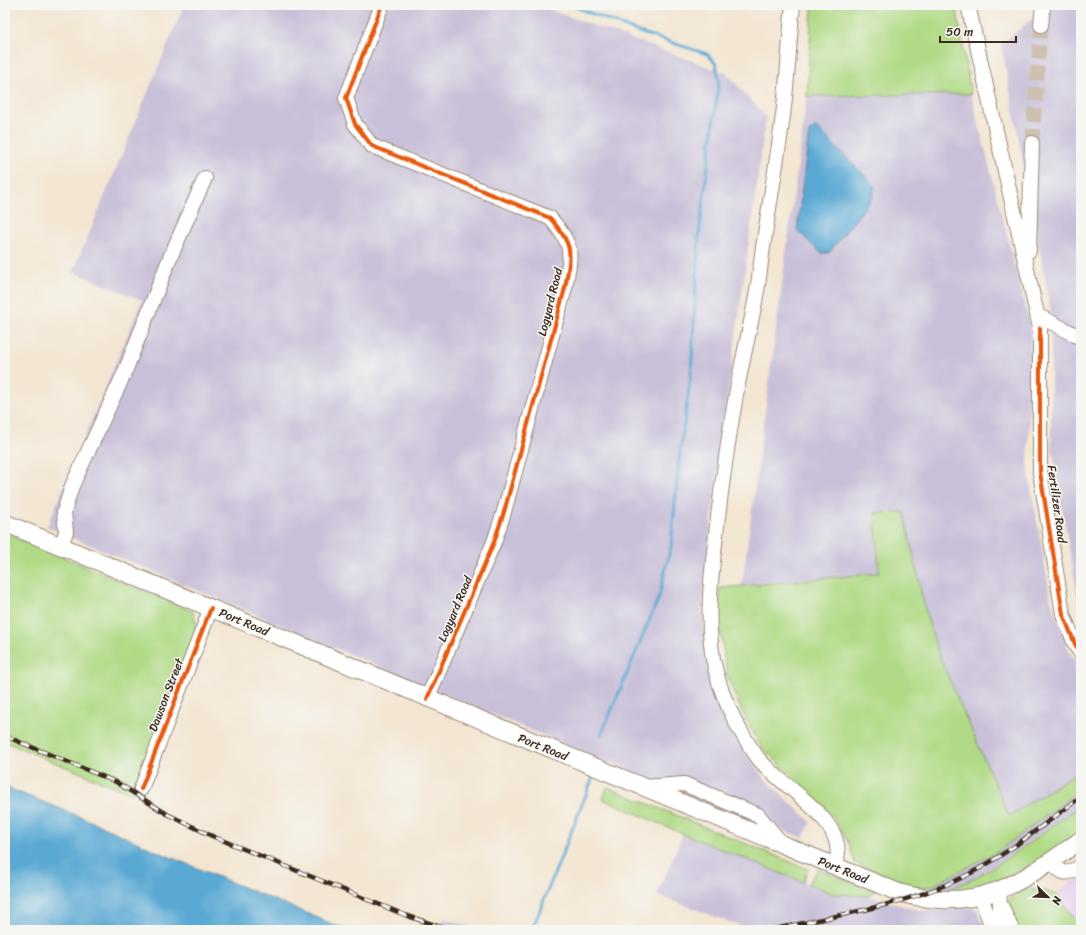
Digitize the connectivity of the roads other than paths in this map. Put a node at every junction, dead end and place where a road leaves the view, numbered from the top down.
1 (382, 5) edge
2 (793, 5) edge
3 (968, 5) edge
4 (1042, 5) edge
5 (1041, 25) tunnel mouth
6 (1032, 143) tunnel mouth
7 (205, 178) dead end
8 (1028, 273) junction
9 (1039, 322) junction
10 (1081, 338) edge
11 (5, 523) edge
12 (61, 546) junction
13 (211, 608) junction
14 (1081, 654) edge
15 (428, 699) junction
16 (141, 789) dead end
17 (1081, 840) edge
18 (1051, 861) junction
19 (1081, 866) edge
20 (835, 867) junction
21 (1000, 896) junction
22 (981, 897) junction
23 (993, 930) edge
24 (997, 930) edge
25 (1012, 930) edge

1 - 15 street, Logyard Road
2 - 20 street
3 - 8 street
4 - 5 street
6 - 8 street
7 - 12 street
8 - 9 street, Fertilizer Road
9 - 10 street
9 - 14 street, Fertilizer Road
11 - 12 main road, Port Road
12 - 13 main road, Port Road
13 - 15 main road, Port Road
13 - 16 street, Dawson Street
15 - 20 main road, Port Road
17 - 18 main road, Port Road
18 - 19 street
18 - 21 main road, Port Road
20 - 22 main road, Port Road
21 - 22 main road, Port Road
21 - 24 street
21 - 25 street
22 - 23 street

